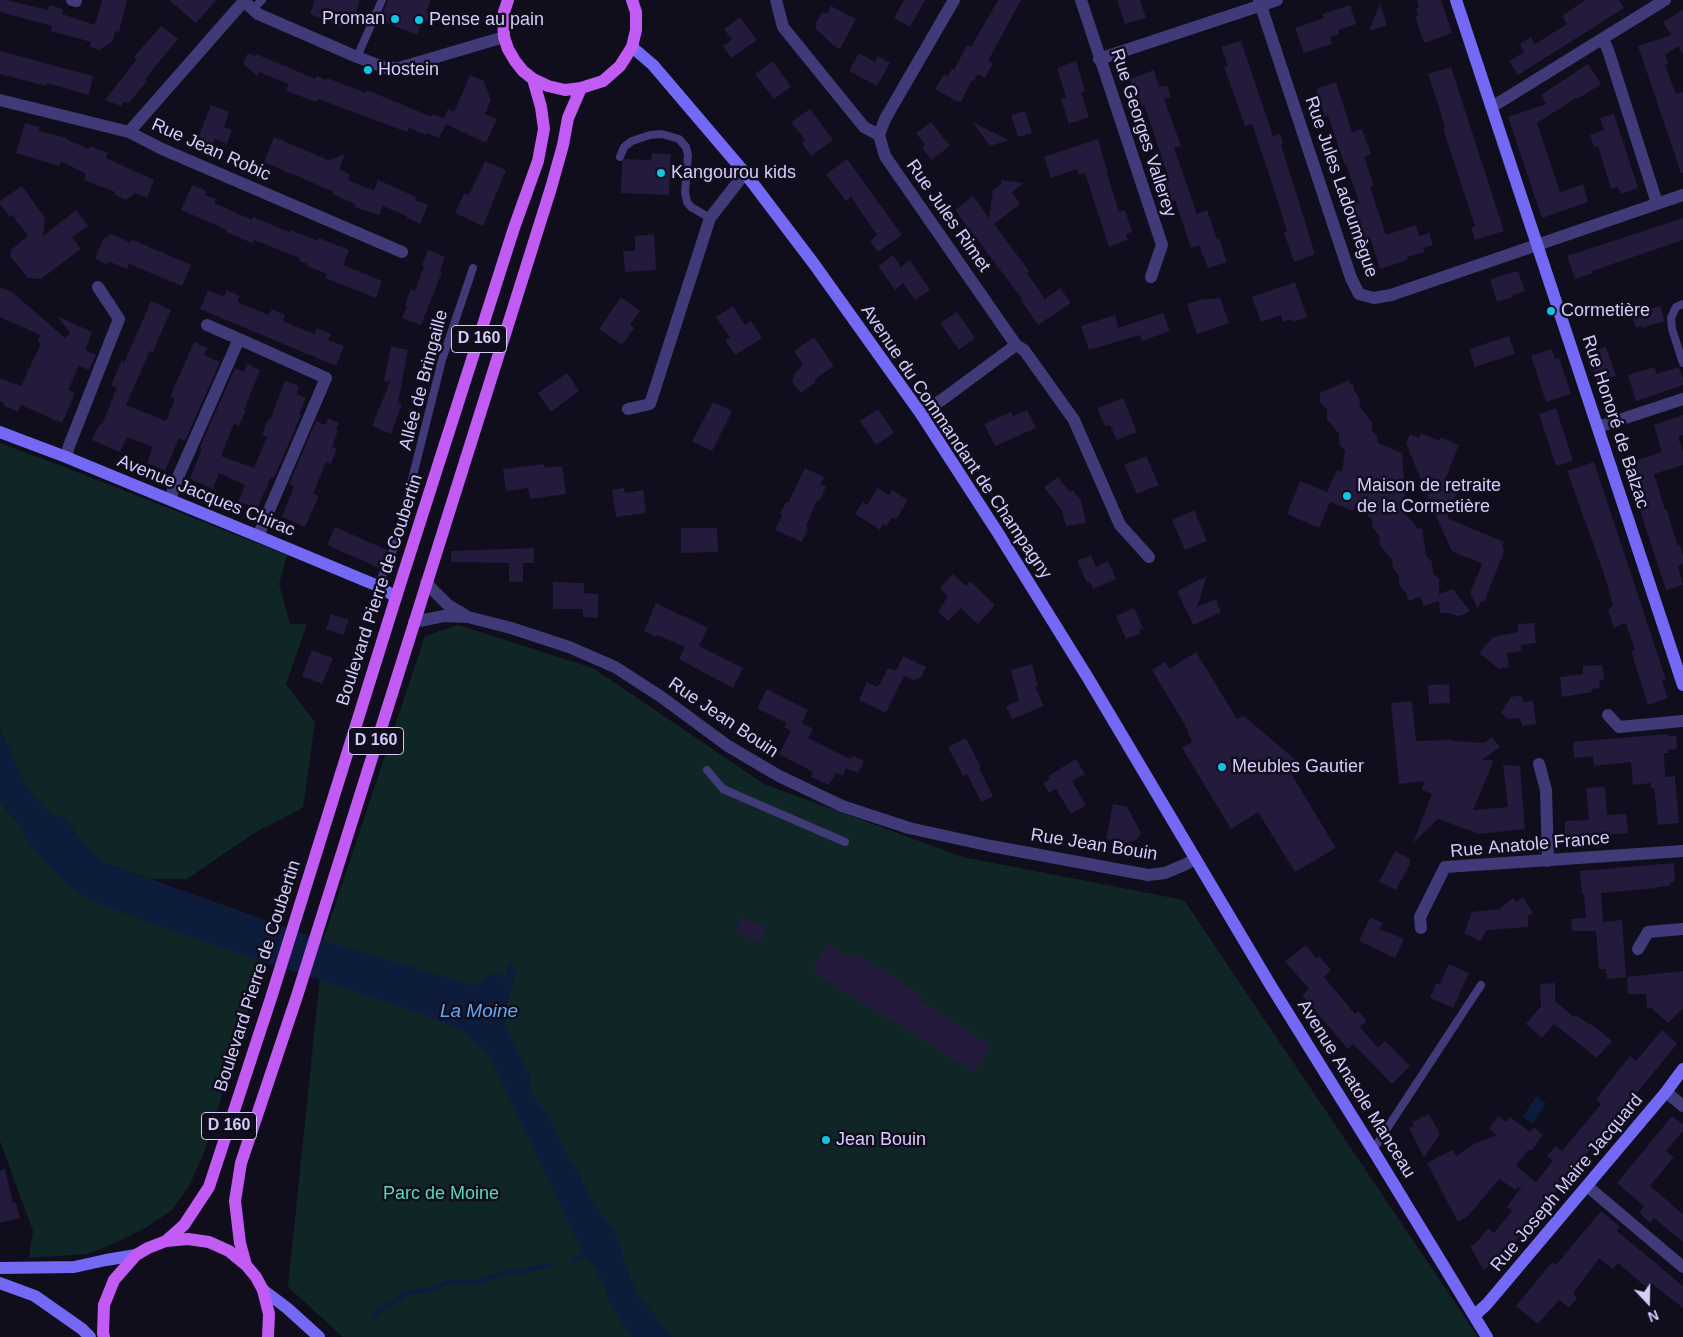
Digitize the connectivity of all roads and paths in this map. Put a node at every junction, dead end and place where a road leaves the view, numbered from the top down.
1 (72, 0) edge
2 (76, 0) edge
3 (382, 0) edge
4 (508, 0) edge
5 (632, 0) edge
6 (776, 0) edge
7 (954, 0) edge
8 (1081, 0) edge
9 (1277, 0) edge
10 (1456, 0) edge
11 (1665, 0) edge
12 (251, 2) edge
13 (1260, 3) edge
14 (504, 37) junction
15 (1603, 39) junction
16 (632, 47) junction
17 (357, 57) junction
18 (1099, 58) junction
19 (533, 79) junction
20 (581, 88) junction
21 (0, 100) edge
22 (1491, 106) junction
23 (129, 132) junction
24 (879, 135) junction
25 (620, 157) dead end
26 (745, 173) junction
27 (1683, 195) edge
28 (1657, 203) junction
29 (710, 218) junction
30 (1537, 245) junction
31 (402, 252) dead end
32 (473, 268) dead end
33 (1151, 277) dead end
34 (98, 287) dead end
35 (1683, 304) edge
36 (207, 325) dead end
37 (240, 339) junction
38 (1016, 345) junction
39 (1683, 363) edge
40 (1683, 399) edge
41 (628, 410) dead end
42 (921, 414) junction
43 (1598, 427) junction
44 (0, 432) edge
45 (66, 457) junction
46 (171, 499) junction
47 (258, 536) junction
48 (1149, 557) dead end
49 (426, 583) junction
50 (378, 586) junction
51 (396, 597) junction
52 (468, 617) junction
53 (414, 622) junction
54 (1683, 685) edge
55 (1608, 715) dead end
56 (1683, 721) edge
57 (1539, 764) dead end
58 (706, 770) dead end
59 (844, 842) dead end
60 (1683, 850) edge
61 (1195, 859) junction
62 (1548, 861) junction
63 (1420, 928) dead end
64 (1683, 929) edge
65 (1638, 949) dead end
66 (1481, 985) dead end
67 (1683, 1069) edge
68 (1666, 1092) junction
69 (1683, 1106) edge
70 (1373, 1150) junction
71 (1587, 1186) junction
72 (166, 1242) junction
73 (136, 1255) junction
74 (246, 1265) junction
75 (1683, 1267) edge
76 (0, 1268) edge
77 (0, 1283) edge
78 (263, 1290) junction
79 (1474, 1316) junction
80 (90, 1337) edge
81 (104, 1337) edge
82 (268, 1337) edge
83 (319, 1337) edge
84 (1487, 1337) edge

1 - 2 street
3 - 17 lane
4 - 14 main road
5 - 16 main road
6 - 24 street
7 - 24 street
8 - 18 street, Rue Georges Vallerey
9 - 13 street
10 - 22 street, Rue Honoré de Balzac
11 - 15 street
12 - 17 street
12 - 23 street
13 - 18 street
13 - 30 street, Rue Jules Ladoumègue
14 - 17 street
14 - 19 main road
15 - 22 street
15 - 28 street
16 - 20 main road
16 - 26 street, Avenue du Commandant de Champagny
18 - 33 street, Rue Georges Vallerey
19 - 20 main road
19 - 51 main road, Boulevard Pierre de Coubertin / D 160
20 - 49 main road, D 160
21 - 23 street, Rue Jean Robic
22 - 30 street, Rue Honoré de Balzac
23 - 31 street, Rue Jean Robic
24 - 38 street, Rue Jules Rimet
25 - 29 lane
26 - 29 street
26 - 42 street, Avenue du Commandant de Champagny
27 - 28 street
28 - 30 street
29 - 41 street
30 - 43 street, Rue Honoré de Balzac
32 - 50 lane, Allée de Bringaille
34 - 45 street
35 - 39 lane
36 - 37 street
37 - 46 street
37 - 47 street
38 - 42 street
38 - 48 street, Rue Jules Rimet
40 - 43 street
42 - 61 street, Avenue du Commandant de Champagny
43 - 54 street, Rue Honoré de Balzac
44 - 45 street, Avenue Jacques Chirac
45 - 46 street, Avenue Jacques Chirac
46 - 47 street, Avenue Jacques Chirac
47 - 50 street, Avenue Jacques Chirac
49 - 52 street, Rue Jean Bouin
49 - 53 main road, D 160
50 - 51 street, Avenue Jacques Chirac
51 - 72 main road, Boulevard Pierre de Coubertin / D 160
52 - 53 street, Rue Jean Bouin
52 - 61 street, Rue Jean Bouin
53 - 74 main road, D 160
55 - 56 street
57 - 62 street
58 - 59 lane
60 - 62 street, Rue Anatole France
61 - 70 street, Avenue Anatole Manceau
62 - 63 street, Rue Anatole France
64 - 65 street
66 - 70 lane
67 - 68 street, Rue Joseph Maire Jacquard
68 - 69 street
68 - 71 street, Rue Joseph Maire Jacquard
70 - 79 street, Avenue Anatole Manceau
71 - 75 street
71 - 79 street, Rue Joseph Maire Jacquard
72 - 73 main road
72 - 74 main road
73 - 76 street
73 - 81 main road
74 - 78 main road
77 - 80 street
78 - 82 main road
78 - 83 street
79 - 84 street, Avenue Anatole Manceau

